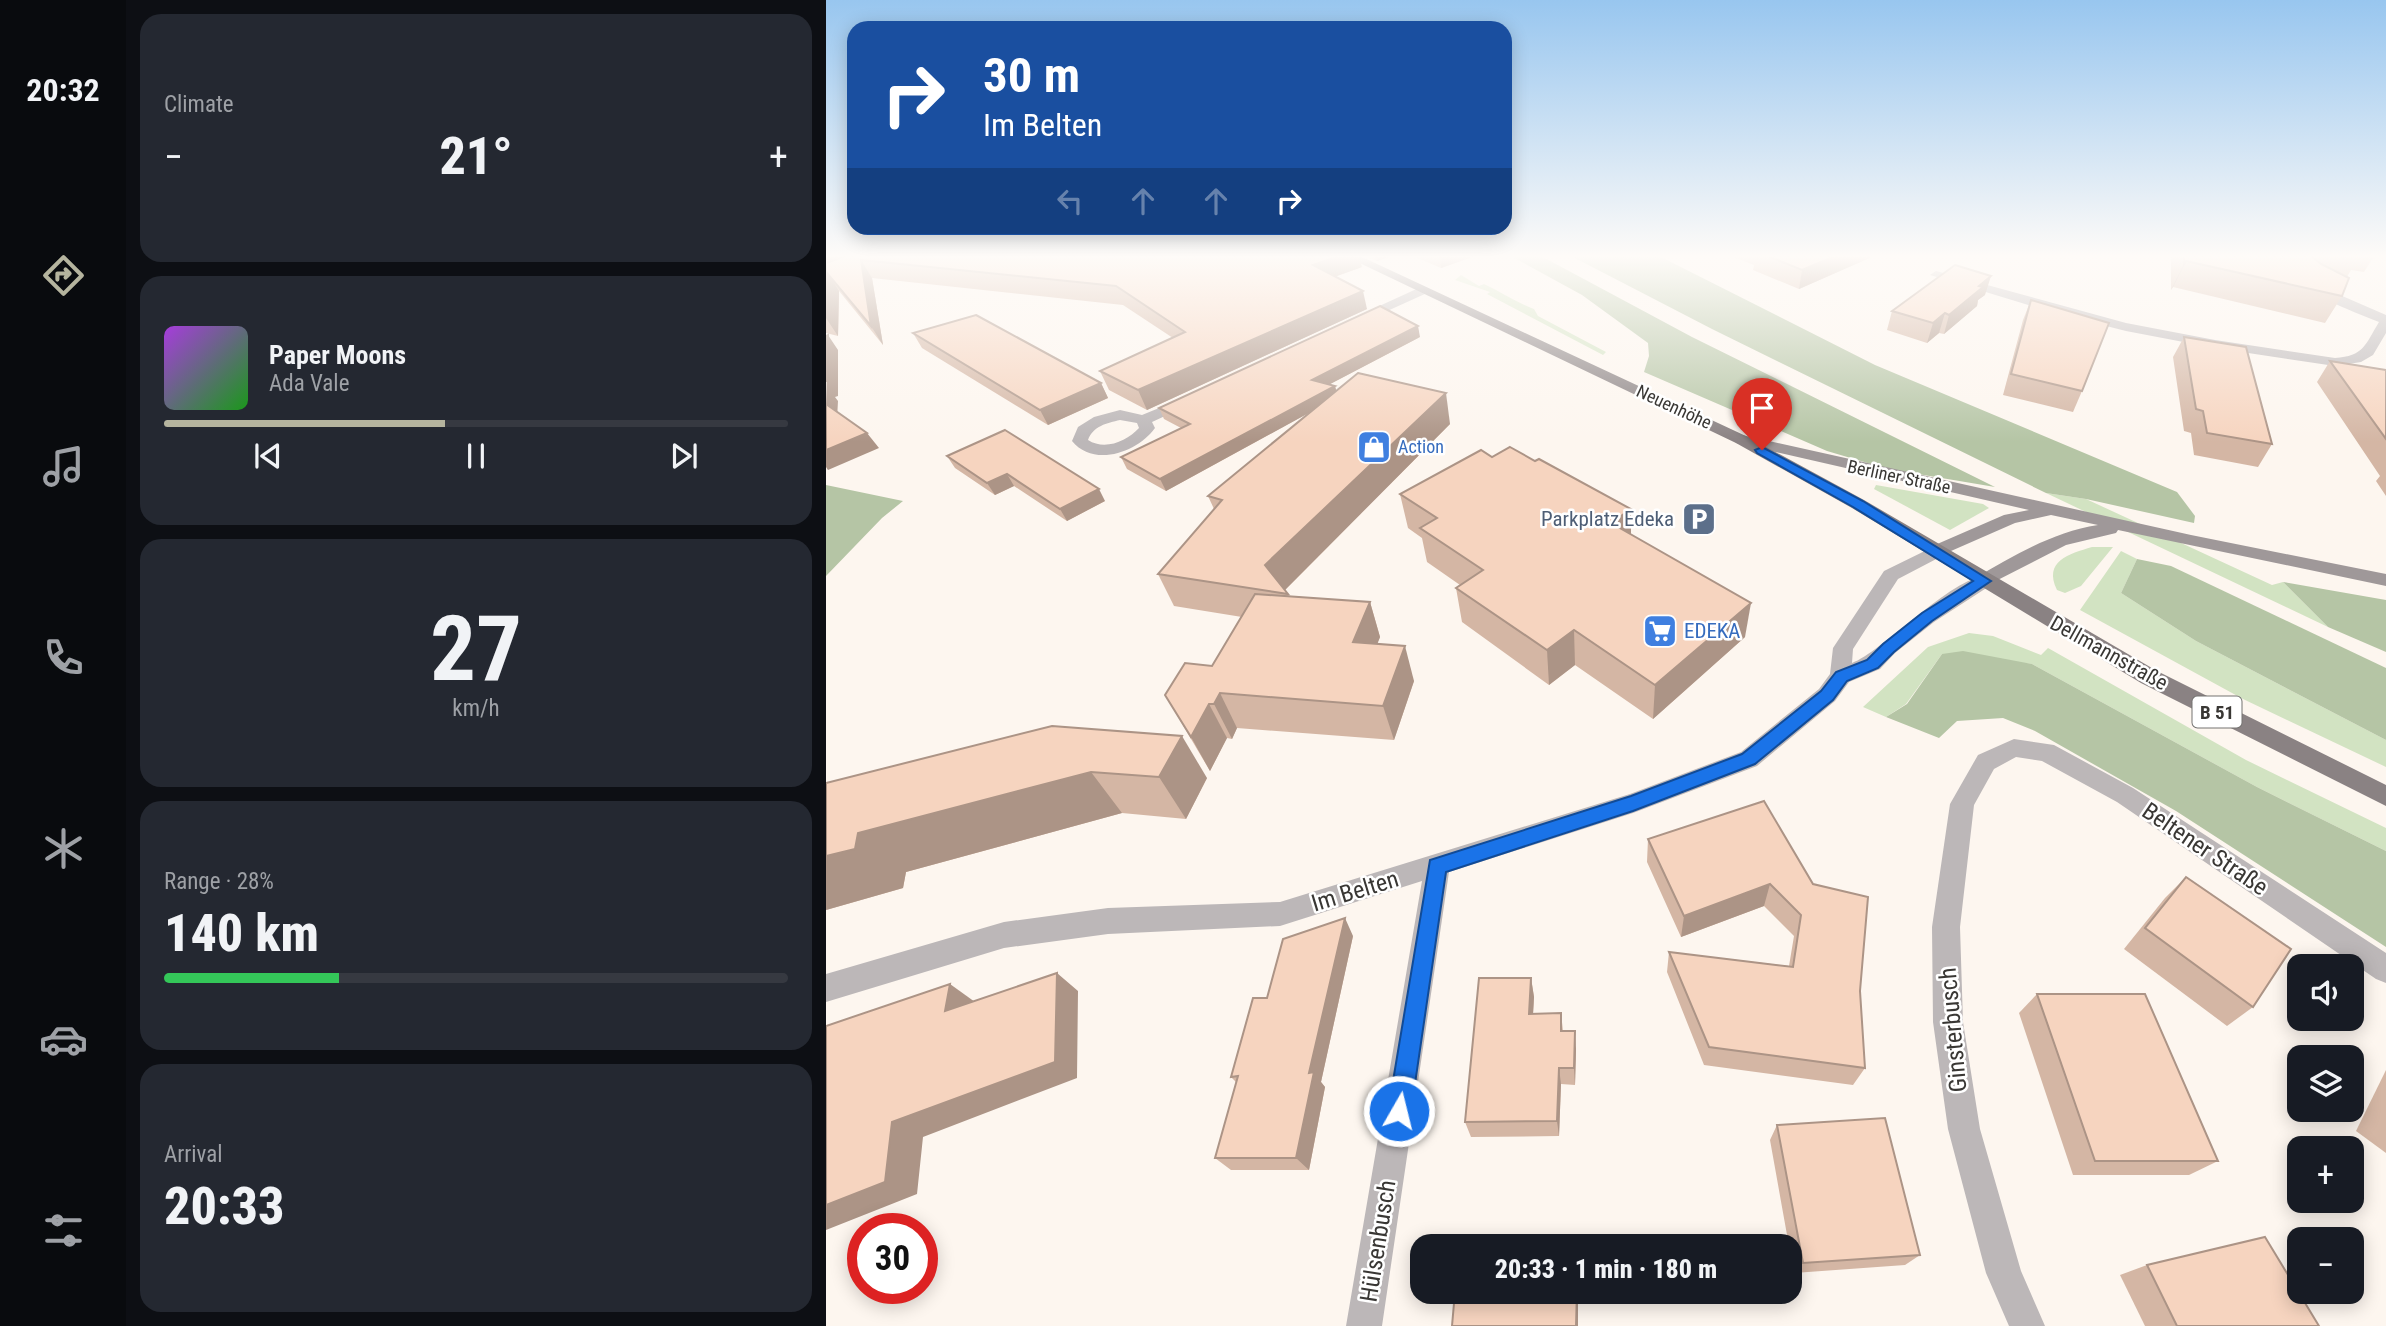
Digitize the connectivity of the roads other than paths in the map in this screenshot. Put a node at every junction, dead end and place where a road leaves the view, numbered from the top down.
1 (1362, 318) edge
2 (1482, 318) edge
3 (2091, 318) edge
4 (2386, 321) edge
5 (1342, 327) edge
6 (1205, 392) edge
7 (1144, 420) dead end
8 (1742, 440) junction
9 (2056, 511) junction
10 (2124, 528) junction
11 (1935, 552) junction
12 (2386, 580) edge
13 (1984, 581) junction
14 (1841, 676) junction
15 (2014, 748) joint
16 (2386, 796) edge
17 (1437, 866) junction
18 (2386, 969) edge
19 (826, 988) edge
20 (1364, 1326) edge
21 (2027, 1326) edge

1 - 5 street
2 - 8 main road, Neuenhöhe / B 51
3 - 4 street
6 - 7 street
8 - 9 main road, Berliner Straße
8 - 11 main road, Neuenhöhe / B 51
9 - 10 main road, Berliner Straße
9 - 11 main road, Berliner Straße
10 - 12 main road, Berliner Straße
10 - 13 main road, Berliner Straße
11 - 13 main road, Neuenhöhe / B 51
11 - 14 street
13 - 14 street, Im Belten
13 - 16 main road, Dellmannstraße / B 51
14 - 17 street, Im Belten
15 - 18 street, Beltener Straße
15 - 21 street, Ginsterbusch
17 - 19 street, Im Belten
17 - 20 street, Hülsenbusch

